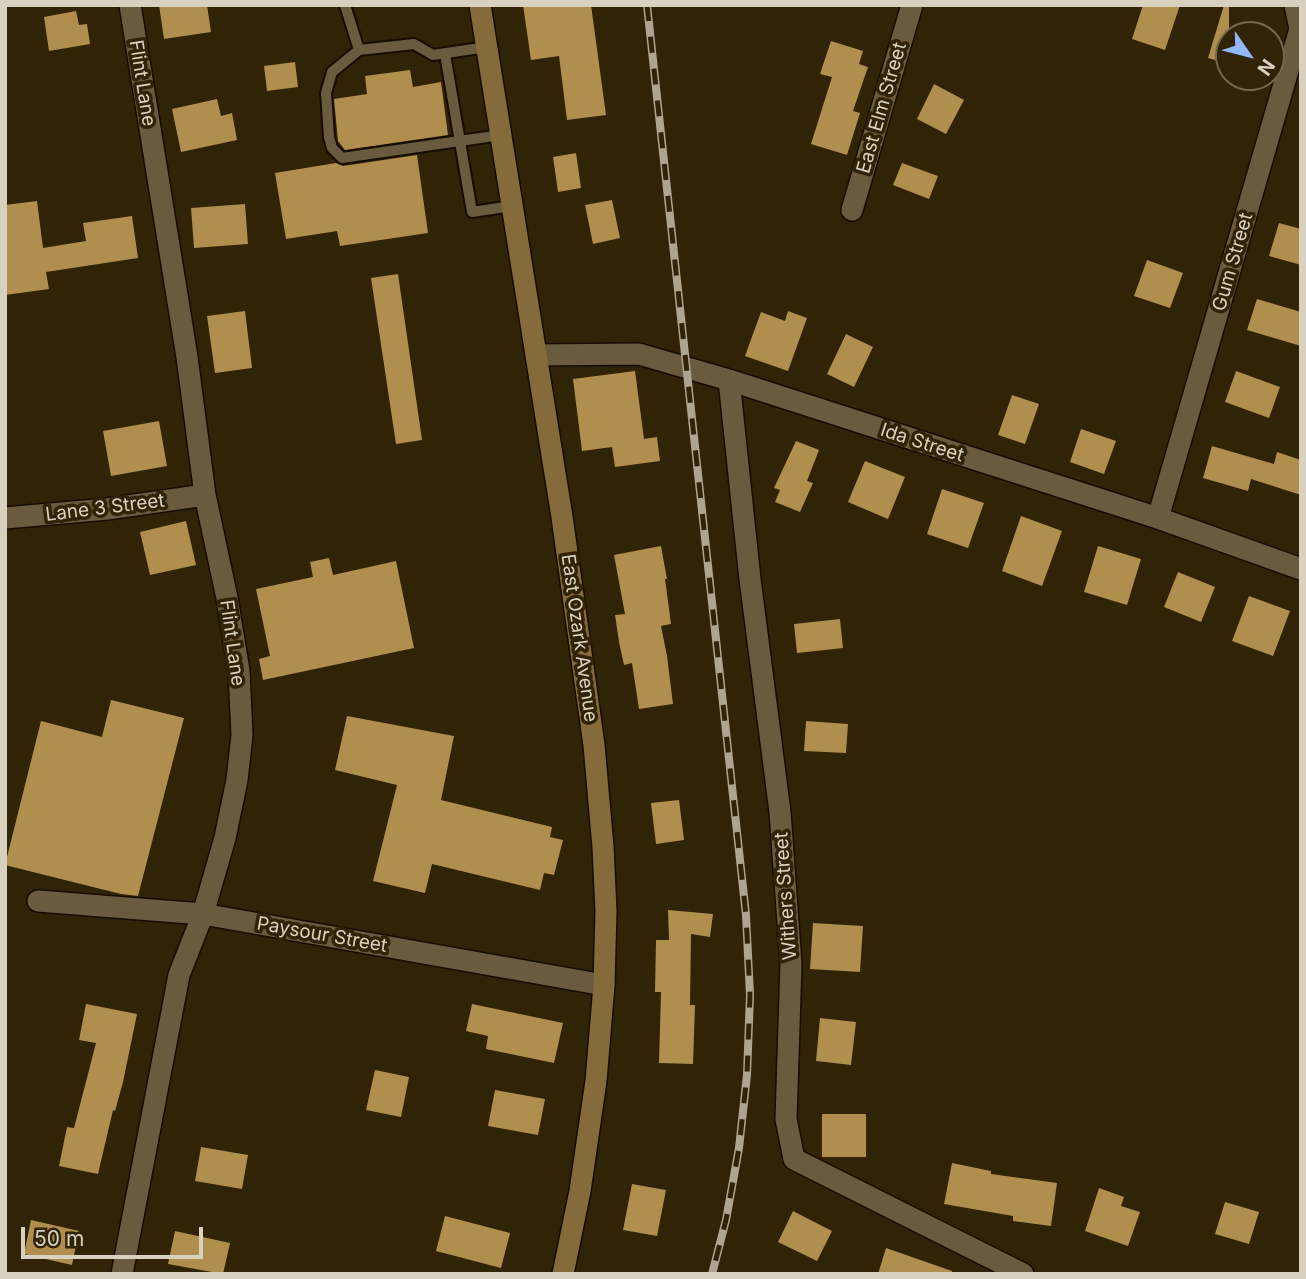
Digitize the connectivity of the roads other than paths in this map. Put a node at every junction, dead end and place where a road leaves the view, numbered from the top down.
1 (130, 5) edge
2 (345, 5) edge
3 (480, 5) edge
4 (912, 5) edge
5 (1295, 5) edge
6 (487, 47) junction
7 (359, 50) junction
8 (445, 54) junction
9 (501, 135) junction
10 (461, 141) junction
11 (512, 206) junction
12 (852, 210) dead end
13 (536, 355) junction
14 (729, 380) junction
15 (205, 495) junction
16 (5, 518) edge
17 (1158, 518) junction
18 (1301, 569) edge
19 (38, 901) dead end
20 (203, 914) junction
21 (604, 985) junction
22 (122, 1274) edge
23 (563, 1274) edge
24 (1023, 1274) edge

1 - 15 street, Flint Lane
2 - 7 lane
3 - 6 main road, East Ozark Avenue
4 - 12 street, East Elm Street
5 - 17 street, Gum Street
6 - 8 lane
6 - 9 main road, East Ozark Avenue
7 - 8 lane
7 - 10 lane
8 - 10 lane
9 - 10 lane
9 - 11 main road, East Ozark Avenue
10 - 11 lane
11 - 13 main road, East Ozark Avenue
13 - 14 street, Ida Street
13 - 21 main road, East Ozark Avenue
14 - 17 street, Ida Street
14 - 24 street, Withers Street
15 - 16 street, Lane 3 Street
15 - 20 street, Flint Lane
17 - 18 street, Ida Street
19 - 20 street, Paysour Street
20 - 21 street, Paysour Street
20 - 22 street, Flint Lane
21 - 23 main road, East Ozark Avenue

